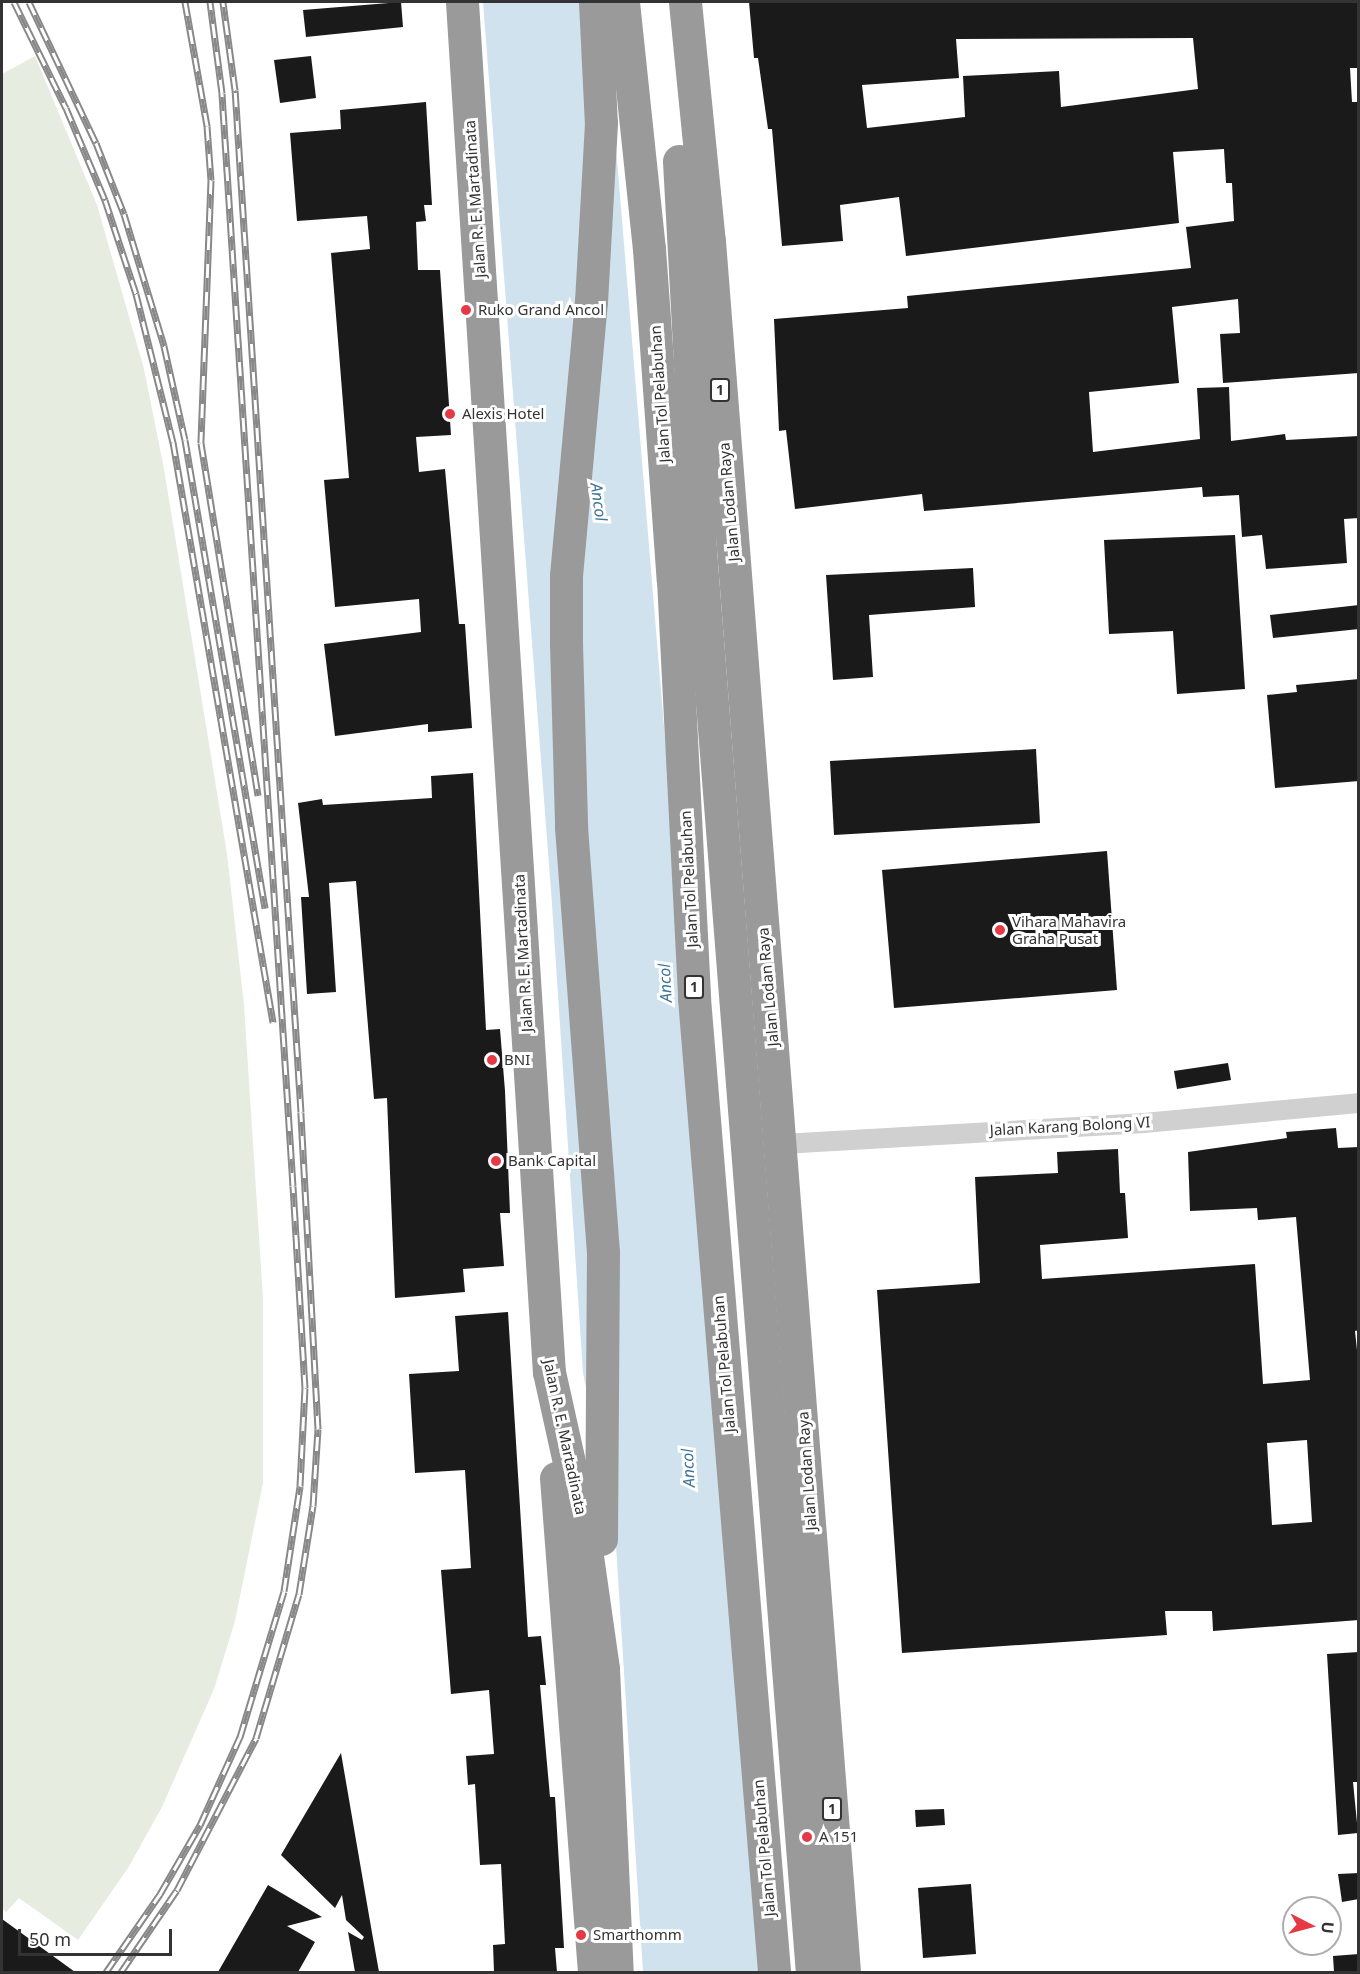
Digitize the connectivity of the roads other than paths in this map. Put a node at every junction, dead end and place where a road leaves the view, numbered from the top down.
1 (462, 2) edge
2 (595, 2) edge
3 (623, 2) edge
4 (662, 2) edge
5 (685, 2) edge
6 (704, 2) edge
7 (752, 779) junction
8 (1359, 1103) edge
9 (782, 1144) junction
10 (549, 1372) junction
11 (603, 1669) junction
12 (594, 1972) edge
13 (617, 1972) edge
14 (774, 1972) edge
15 (812, 1972) edge
16 (844, 1972) edge

1 - 10 highway, Jalan R. E. Martadinata
2 - 11 highway
3 - 14 highway, Jalan Tol Pelabuhan / 1
4 - 15 highway, Jalan Tol Pelabuhan / 1
5 - 7 highway, Jalan Lodan Raya / 1
6 - 7 highway
7 - 9 highway, Jalan Lodan Raya / 1
8 - 9 street, Jalan Karang Bolong VI
9 - 16 highway, Jalan Lodan Raya / 1
10 - 11 highway, Jalan R. E. Martadinata
10 - 12 highway
11 - 13 highway, Jalan R. E. Martadinata

